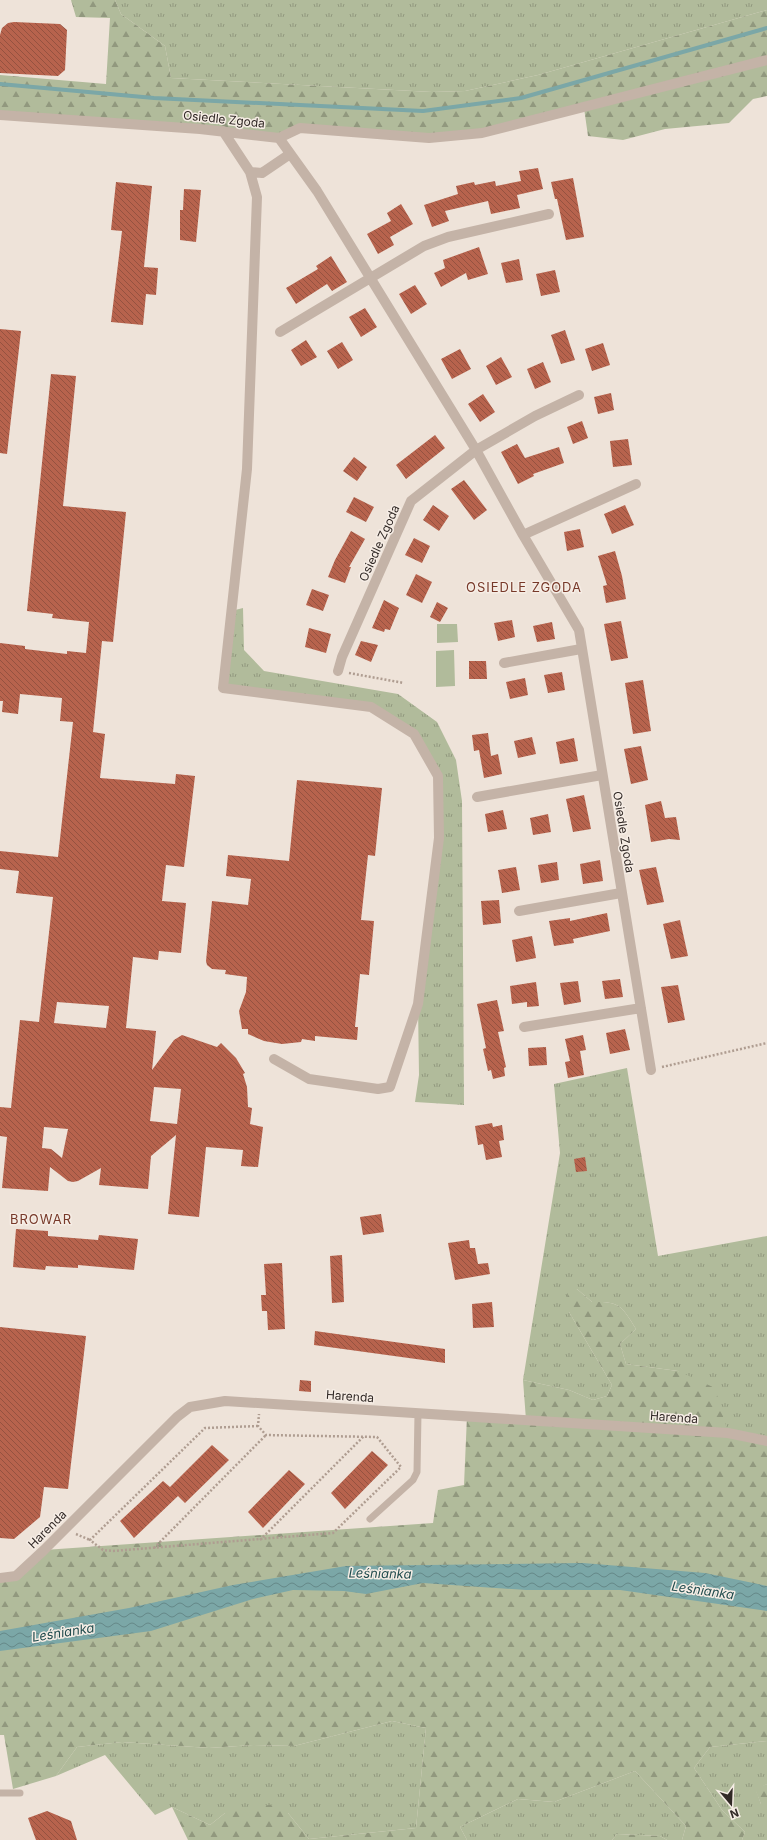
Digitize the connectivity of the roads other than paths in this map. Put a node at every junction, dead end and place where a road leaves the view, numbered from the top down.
1 (767, 60) edge
2 (0, 115) edge
3 (223, 131) junction
4 (279, 138) junction
5 (290, 154) junction
6 (250, 172) junction
7 (549, 214) dead end
8 (370, 279) junction
9 (280, 332) dead end
10 (579, 395) dead end
11 (476, 450) junction
12 (636, 484) dead end
13 (523, 536) junction
14 (581, 649) junction
15 (504, 664) dead end
16 (338, 671) road end
17 (602, 775) junction
18 (477, 797) dead end
19 (622, 893) junction
20 (519, 911) dead end
21 (641, 1008) junction
22 (524, 1027) dead end
23 (274, 1059) dead end
24 (651, 1070) road end
25 (418, 1413) junction
26 (767, 1441) edge
27 (370, 1520) dead end
28 (0, 1578) edge
29 (0, 1793) edge
30 (20, 1793) dead end

1 - 4 street
2 - 3 street, Osiedle Zgoda
3 - 4 street, Osiedle Zgoda
3 - 6 street
4 - 5 street, Osiedle Zgoda
5 - 6 street
5 - 8 street, Osiedle Zgoda
6 - 23 street
7 - 8 street
8 - 9 street
8 - 11 street, Osiedle Zgoda
10 - 11 street, Osiedle Zgoda
11 - 13 street, Osiedle Zgoda
11 - 16 street, Osiedle Zgoda
12 - 13 street
13 - 14 street, Osiedle Zgoda
14 - 15 street
14 - 17 street, Osiedle Zgoda
17 - 18 street
17 - 19 street, Osiedle Zgoda
19 - 20 street
19 - 21 street, Osiedle Zgoda
21 - 22 street
21 - 24 street, Osiedle Zgoda
25 - 26 street, Harenda
25 - 27 lane
25 - 28 street, Harenda
29 - 30 lane

